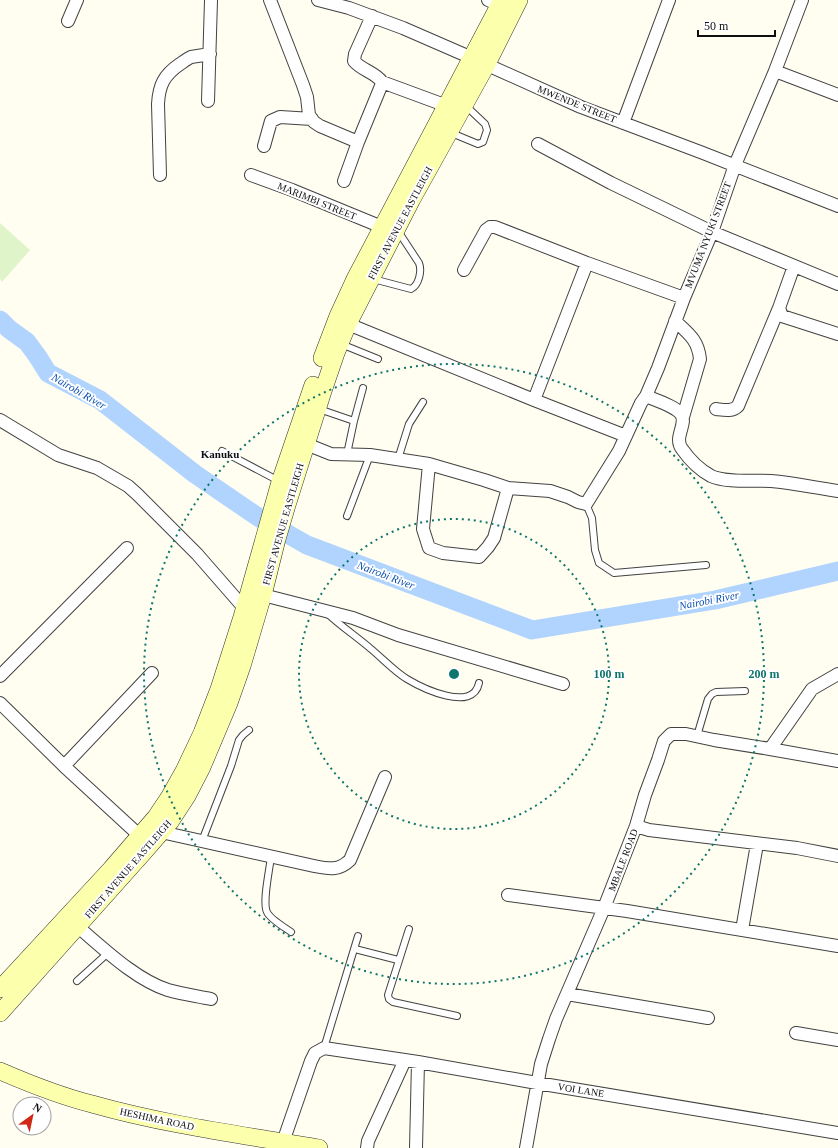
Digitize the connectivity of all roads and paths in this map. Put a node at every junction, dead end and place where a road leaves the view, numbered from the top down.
1 (77, 0) edge
2 (211, 0) edge
3 (270, 0) edge
4 (318, 0) edge
5 (519, 0) edge
6 (669, 0) edge
7 (802, 0) edge
8 (496, 2) edge
9 (372, 16) junction
10 (68, 21) dead end
11 (210, 54) junction
12 (480, 61) junction
13 (775, 71) junction
14 (382, 82) junction
15 (838, 95) edge
16 (208, 101) dead end
17 (464, 104) junction
18 (447, 106) junction
19 (312, 119) junction
20 (624, 123) junction
21 (448, 132) junction
22 (358, 142) junction
23 (538, 144) dead end
24 (264, 146) dead end
25 (735, 165) junction
26 (160, 175) dead end
27 (251, 175) dead end
28 (344, 181) dead end
29 (838, 206) edge
30 (390, 229) junction
31 (712, 232) junction
32 (587, 263) junction
33 (794, 266) junction
34 (464, 270) dead end
35 (371, 279) junction
36 (838, 284) edge
37 (684, 298) junction
38 (779, 308) junction
39 (676, 321) junction
40 (348, 324) junction
41 (838, 334) edge
42 (340, 344) junction
43 (378, 359) dead end
44 (363, 388) dead end
45 (646, 396) junction
46 (534, 400) junction
47 (423, 402) dead end
48 (317, 409) junction
49 (716, 409) dead end
50 (683, 417) junction
51 (0, 420) edge
52 (354, 421) junction
53 (626, 436) junction
54 (306, 444) junction
55 (222, 451) dead end
56 (347, 454) junction
57 (370, 455) junction
58 (398, 459) junction
59 (429, 464) junction
60 (280, 482) junction
61 (508, 488) junction
62 (838, 491) edge
63 (281, 503) junction
64 (586, 504) junction
65 (347, 516) dead end
66 (271, 537) junction
67 (127, 548) dead end
68 (706, 565) dead end
69 (263, 595) junction
70 (245, 609) junction
71 (324, 610) junction
72 (152, 674) dead end
73 (838, 674) edge
74 (0, 676) edge
75 (480, 683) dead end
76 (563, 684) dead end
77 (745, 691) dead end
78 (0, 703) edge
79 (249, 730) dead end
80 (697, 736) junction
81 (770, 749) junction
82 (838, 762) edge
83 (64, 766) junction
84 (385, 777) dead end
85 (636, 826) junction
86 (161, 832) junction
87 (140, 836) junction
88 (202, 841) junction
89 (757, 844) junction
90 (271, 856) junction
91 (838, 856) edge
92 (508, 895) dead end
93 (604, 908) junction
94 (77, 926) junction
95 (409, 929) dead end
96 (742, 930) junction
97 (290, 932) dead end
98 (358, 936) dead end
99 (838, 946) edge
100 (355, 949) junction
101 (108, 953) junction
102 (398, 960) junction
103 (77, 981) dead end
104 (0, 989) edge
105 (567, 994) junction
106 (211, 999) dead end
107 (0, 1013) edge
108 (457, 1016) dead end
109 (708, 1018) dead end
110 (796, 1033) dead end
111 (838, 1040) edge
112 (324, 1048) junction
113 (405, 1060) junction
114 (418, 1062) junction
115 (0, 1072) edge
116 (537, 1083) junction
117 (838, 1133) edge
118 (282, 1145) edge
119 (319, 1148) edge
120 (367, 1148) edge
121 (416, 1148) edge
122 (526, 1148) edge

1 - 10 street
2 - 11 street
3 - 19 street
4 - 9 street, MWENDE STREET
5 - 12 main road, FIRST AVENUE EASTLEIGH
6 - 20 street
7 - 13 street, MVUMA NYUKI STREET
8 - 12 main road, FIRST AVENUE EASTLEIGH
9 - 12 street, MWENDE STREET
9 - 14 street
11 - 16 street
11 - 26 street
12 - 17 main road, FIRST AVENUE EASTLEIGH
12 - 18 main road, FIRST AVENUE EASTLEIGH
12 - 20 street, MWENDE STREET
13 - 15 street
13 - 25 street, MVUMA NYUKI STREET
14 - 18 street
14 - 22 street
17 - 21 main road, FIRST AVENUE EASTLEIGH
17 - 21 lane
18 - 30 main road, FIRST AVENUE EASTLEIGH
19 - 22 street
19 - 24 street
20 - 25 street, MWENDE STREET
21 - 30 main road, FIRST AVENUE EASTLEIGH
22 - 28 street
23 - 31 street
25 - 29 street, MWENDE STREET
25 - 31 street, MVUMA NYUKI STREET
27 - 30 street, MARIMBI STREET
30 - 35 main road, FIRST AVENUE EASTLEIGH
30 - 35 lane
30 - 60 main road, FIRST AVENUE EASTLEIGH
31 - 33 street
31 - 37 street, MVUMA NYUKI STREET
32 - 34 street, MVUMA NYUKI STREET
32 - 37 street, MVUMA NYUKI STREET
32 - 46 street
33 - 36 street
33 - 38 street
35 - 40 main road, FIRST AVENUE EASTLEIGH
37 - 39 street
38 - 41 street
38 - 49 street
39 - 45 street
39 - 50 street
40 - 42 main road, FIRST AVENUE EASTLEIGH
40 - 46 street
42 - 43 lane
42 - 48 main road, FIRST AVENUE EASTLEIGH
44 - 52 lane
45 - 50 street
45 - 53 street
46 - 53 street
47 - 58 lane
48 - 52 lane
48 - 54 main road, FIRST AVENUE EASTLEIGH
50 - 62 street
51 - 70 street
52 - 56 lane
53 - 64 street
54 - 56 street
54 - 63 main road, FIRST AVENUE EASTLEIGH
55 - 60 lane
56 - 57 street
57 - 58 street
57 - 65 lane
58 - 59 street
59 - 61 street
59 - 61 street
60 - 63 main road, FIRST AVENUE EASTLEIGH
61 - 64 street
63 - 66 main road, FIRST AVENUE EASTLEIGH
64 - 68 lane
66 - 69 main road, FIRST AVENUE EASTLEIGH
66 - 70 main road, FIRST AVENUE EASTLEIGH
67 - 74 street
69 - 71 street
69 - 86 main road, FIRST AVENUE EASTLEIGH
70 - 87 main road, FIRST AVENUE EASTLEIGH
71 - 75 lane
71 - 76 street
72 - 83 street
73 - 81 street
77 - 80 lane
78 - 83 street
79 - 88 lane
80 - 81 street, MBALE ROAD
80 - 85 street, MBALE ROAD
81 - 82 street, MBALE ROAD
83 - 87 street
84 - 90 street
85 - 89 street
85 - 93 street, MBALE ROAD
86 - 88 street
86 - 94 main road, FIRST AVENUE EASTLEIGH
87 - 104 main road, FIRST AVENUE EASTLEIGH
88 - 90 street
89 - 91 street
89 - 96 street
90 - 97 lane
92 - 93 street
93 - 96 street
93 - 105 street, MBALE ROAD
94 - 101 street
94 - 107 main road, FIRST AVENUE EASTLEIGH
95 - 102 lane
96 - 99 street
98 - 100 lane
100 - 102 lane
100 - 112 lane
101 - 103 lane
101 - 106 street
102 - 108 lane
105 - 109 street
105 - 116 street, MBALE ROAD
110 - 111 street
112 - 113 street, VOI LANE
112 - 118 street
113 - 114 street, VOI LANE
113 - 120 street
114 - 116 street, VOI LANE
114 - 121 street
115 - 118 main road, HESHIMA ROAD
116 - 117 street, VOI LANE
116 - 122 street, MBALE ROAD
118 - 119 main road, HESHIMA ROAD

